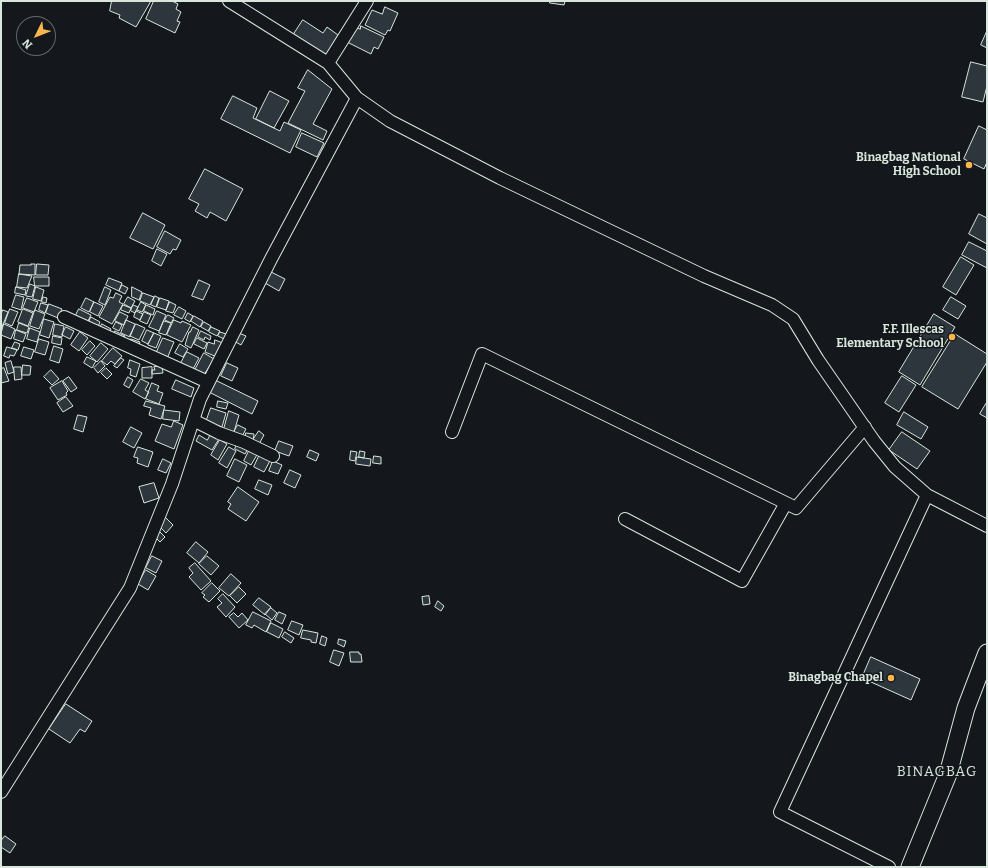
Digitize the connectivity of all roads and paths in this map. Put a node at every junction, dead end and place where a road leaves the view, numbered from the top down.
1 (229, 1) edge
2 (367, 1) edge
3 (328, 63) junction
4 (356, 98) junction
5 (64, 317) dead end
6 (208, 382) junction
7 (194, 420) junction
8 (865, 427) junction
9 (452, 432) dead end
10 (273, 456) dead end
11 (927, 495) junction
12 (786, 503) junction
13 (625, 519) dead end
14 (987, 526) edge
15 (987, 653) edge
16 (982, 681) edge
17 (1, 792) edge
18 (889, 867) edge
19 (910, 867) edge

1 - 3 street
2 - 3 street
3 - 4 street
4 - 6 street
4 - 8 street
5 - 6 street
6 - 7 street
7 - 10 street
7 - 17 street
8 - 11 street
8 - 12 street
9 - 12 street
11 - 14 street
11 - 18 street
12 - 13 street
15 - 16 main road
16 - 19 main road

